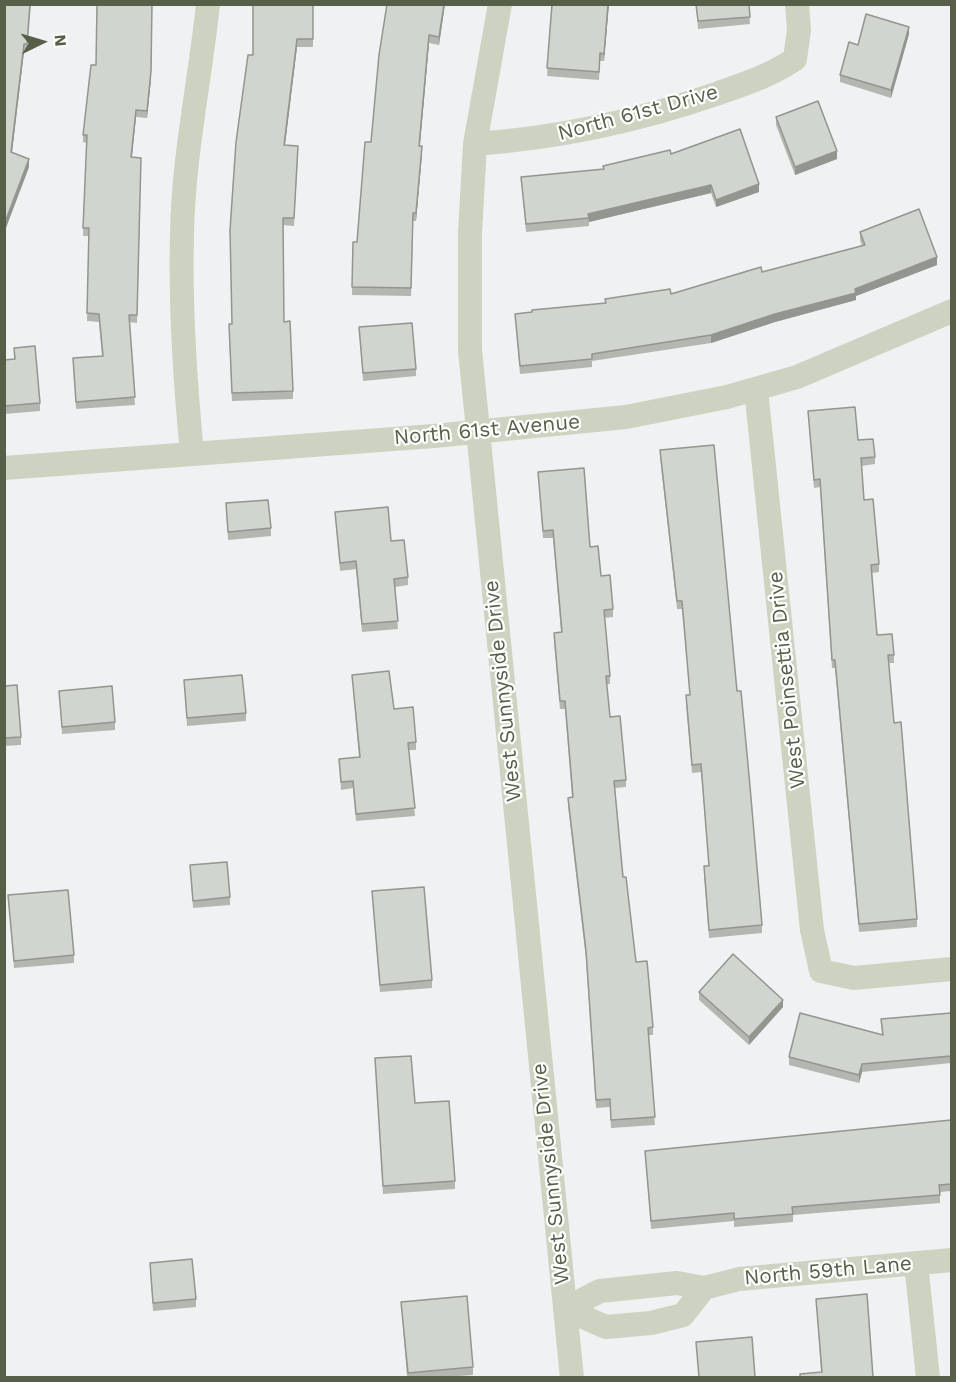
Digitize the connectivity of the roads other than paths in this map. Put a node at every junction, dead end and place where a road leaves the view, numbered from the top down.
1 (208, 4) edge
2 (500, 4) edge
3 (797, 4) edge
4 (476, 144) junction
5 (951, 311) edge
6 (756, 389) junction
7 (477, 432) junction
8 (192, 453) junction
9 (4, 468) edge
10 (951, 969) edge
11 (951, 1260) edge
12 (916, 1263) junction
13 (704, 1288) junction
14 (565, 1309) junction
15 (572, 1377) edge
16 (927, 1377) edge

1 - 8 street
2 - 4 street, West Sunnyside Drive
3 - 4 street, North 61st Drive
4 - 7 street, West Sunnyside Drive
5 - 6 street, North 61st Avenue
6 - 7 street, North 61st Avenue
6 - 10 street, West Poinsettia Drive
7 - 8 street, North 61st Avenue
7 - 14 street, West Sunnyside Drive
8 - 9 street, North 61st Avenue
11 - 12 street, North 59th Lane
12 - 13 street, North 59th Lane
12 - 16 street
13 - 14 street, North 59th Lane
13 - 14 street
14 - 15 street, West Sunnyside Drive

